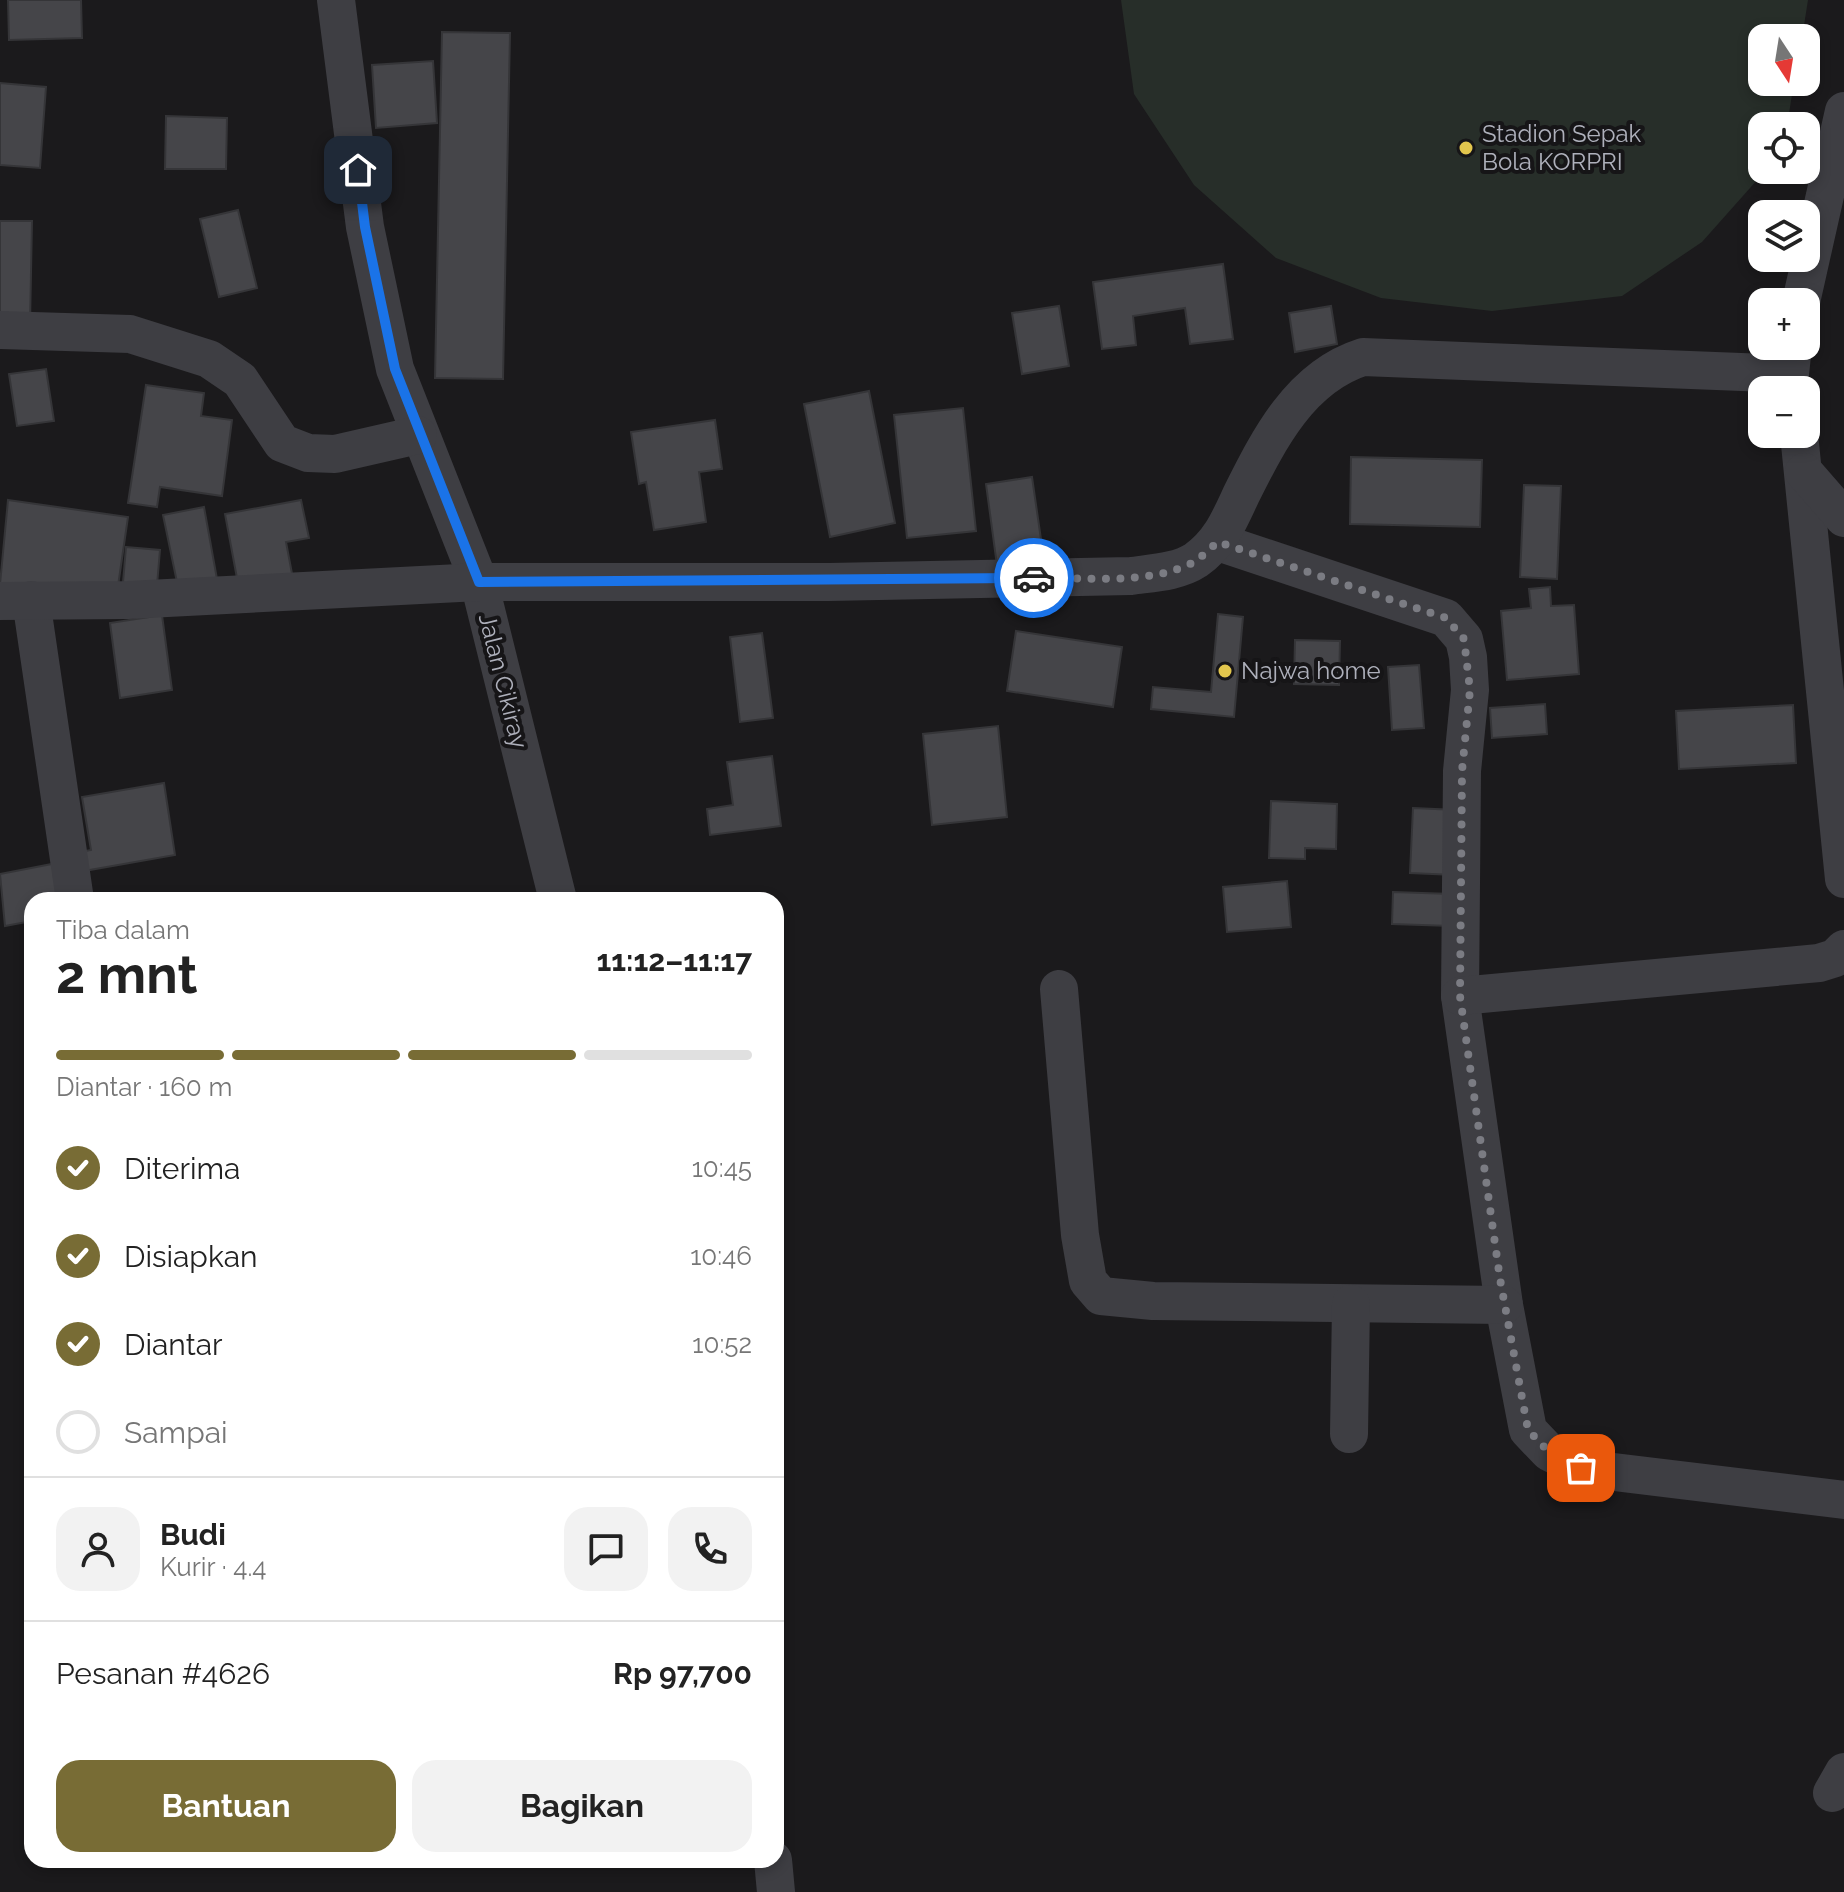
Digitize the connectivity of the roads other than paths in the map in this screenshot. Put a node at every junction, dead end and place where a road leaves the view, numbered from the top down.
1 (336, 0) edge
2 (1844, 111) edge
3 (1804, 288) edge
4 (0, 330) edge
5 (1792, 370) edge
6 (418, 435) junction
7 (1801, 448) edge
8 (1804, 472) junction
9 (1844, 518) edge
10 (1218, 542) junction
11 (479, 582) junction
12 (16, 600) edge
13 (1844, 879) edge
14 (73, 892) edge
15 (556, 892) edge
16 (1844, 949) edge
17 (1059, 989) dead end
18 (1460, 996) junction
19 (1351, 1304) junction
20 (1504, 1305) junction
21 (1349, 1434) dead end
22 (1844, 1500) edge
23 (774, 1868) edge
24 (776, 1892) edge

1 - 6 street, Jalan Cikiray
2 - 3 street
4 - 6 street
5 - 10 street
6 - 11 street, Jalan Cikiray
7 - 8 street
8 - 9 street
8 - 13 street
10 - 11 street
10 - 18 street
11 - 12 street
11 - 15 street, Jalan Cikiray
12 - 14 street
16 - 18 street
17 - 19 street
18 - 20 street
19 - 20 street
19 - 21 street
20 - 22 street
23 - 24 street

